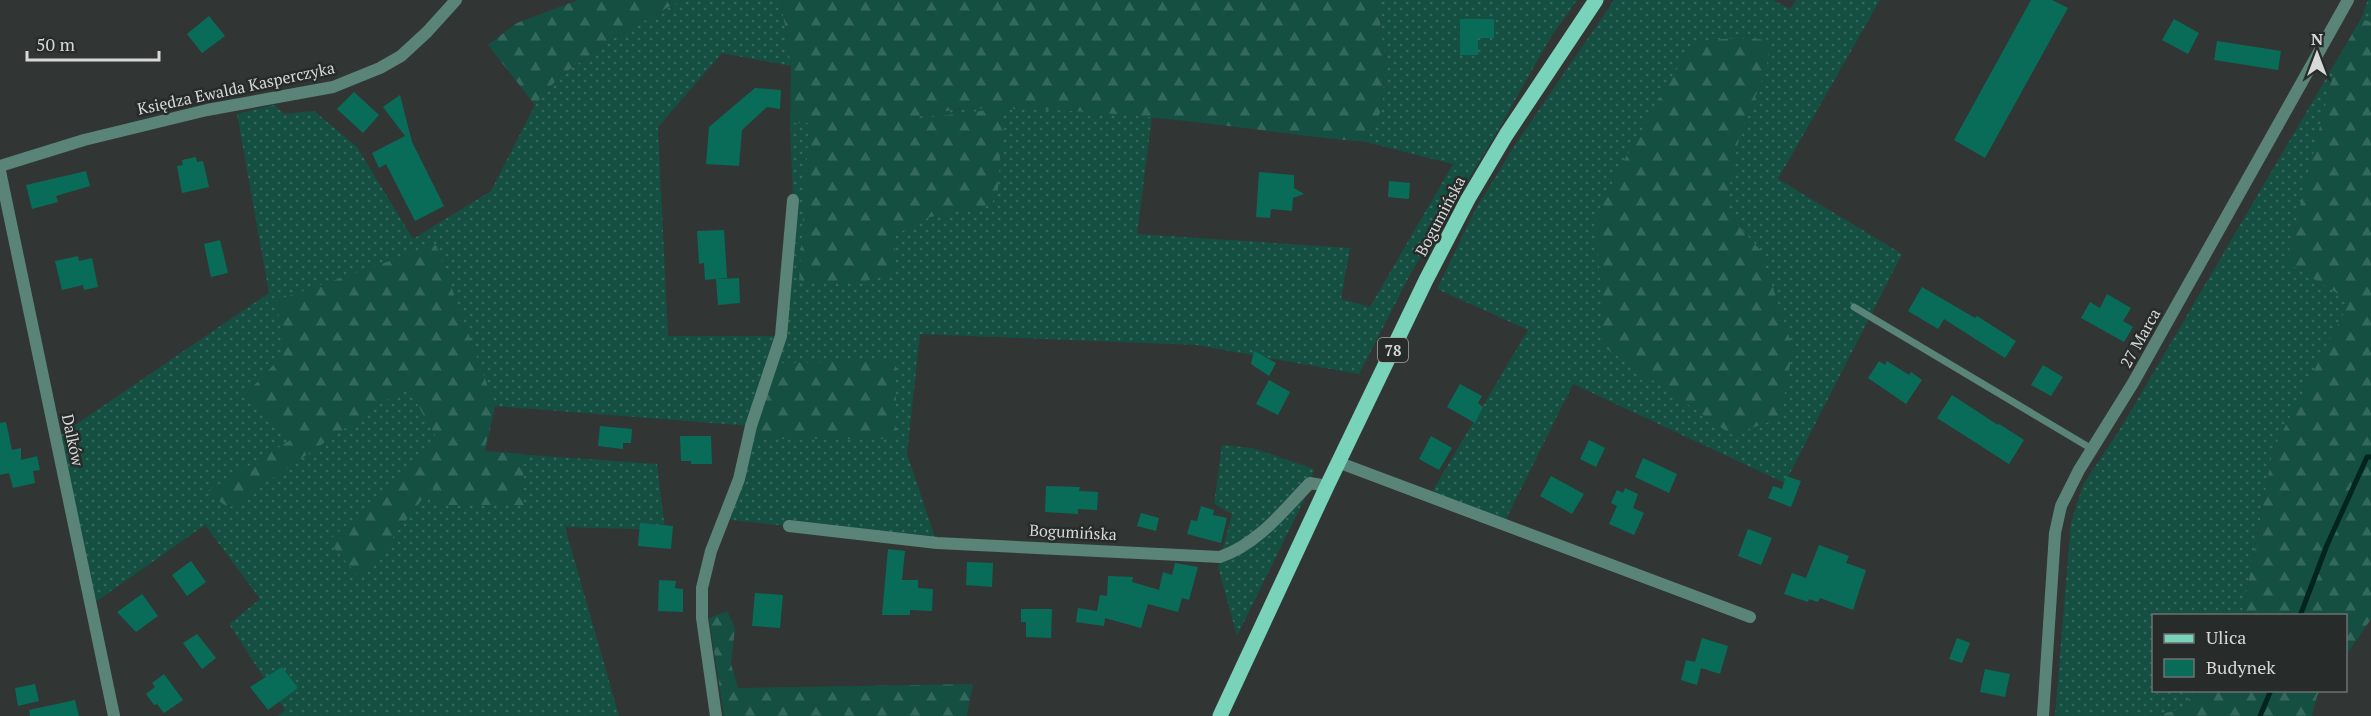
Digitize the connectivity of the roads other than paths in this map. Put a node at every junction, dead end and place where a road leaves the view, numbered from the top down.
1 (456, 0) edge
2 (1596, 0) edge
3 (2348, 0) edge
4 (0, 169) edge
5 (793, 200) dead end
6 (1854, 307) dead end
7 (2092, 449) junction
8 (1340, 463) junction
9 (1327, 486) junction
10 (789, 526) dead end
11 (1750, 617) dead end
12 (114, 716) edge
13 (716, 716) edge
14 (1220, 716) edge
15 (2043, 716) edge

1 - 4 street, Księdza Ewalda Kasperczyka
2 - 8 main road, Bogumińska / 78
3 - 7 street, 27 Marca
4 - 12 street, Dalków
5 - 13 street
6 - 7 lane
7 - 15 street, 27 Marca
8 - 9 main road, Bogumińska / 78
8 - 11 street
9 - 10 street, Bogumińska
9 - 14 main road, Bogumińska / 78

